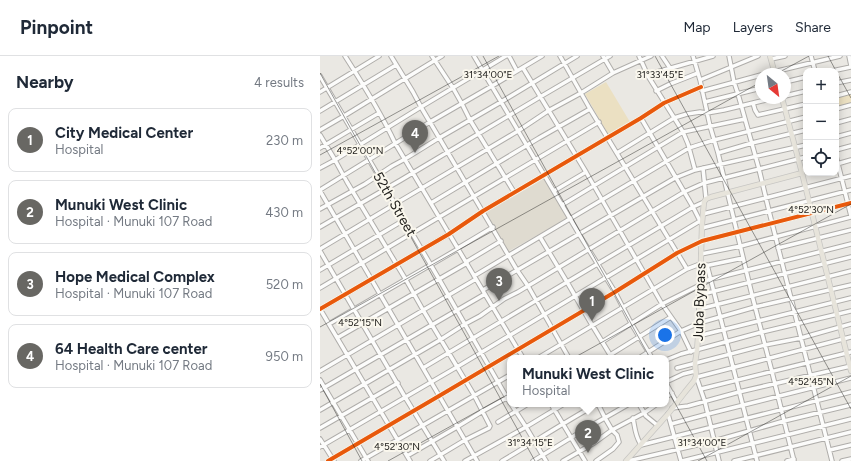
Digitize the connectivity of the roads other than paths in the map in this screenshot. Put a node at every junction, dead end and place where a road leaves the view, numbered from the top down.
1 (345, 56) edge
2 (378, 56) edge
3 (391, 56) edge
4 (432, 56) edge
5 (442, 56) edge
6 (474, 56) edge
7 (508, 56) edge
8 (542, 56) edge
9 (560, 56) edge
10 (576, 56) edge
11 (610, 56) edge
12 (651, 56) edge
13 (662, 56) edge
14 (693, 56) edge
15 (713, 56) edge
16 (729, 56) edge
17 (758, 56) edge
18 (785, 56) edge
19 (812, 56) edge
20 (840, 56) edge
21 (849, 56) edge
22 (604, 57) edge
23 (640, 58) edge
24 (771, 58) edge
25 (435, 60) junction
26 (694, 62) junction
27 (813, 62) junction
28 (564, 63) junction
29 (396, 64) junction
30 (851, 66) edge
31 (731, 67) junction
32 (523, 68) junction
33 (670, 68) junction
34 (774, 68) edge
35 (791, 68) edge
36 (814, 68) edge
37 (839, 69) edge
38 (482, 70) junction
39 (354, 71) junction
40 (517, 71) junction
41 (613, 73) junction
42 (698, 73) junction
43 (320, 76) edge
44 (648, 76) junction
45 (572, 77) junction
46 (755, 77) edge
47 (803, 78) edge
48 (405, 79) junction
49 (700, 80) junction
50 (851, 80) edge
51 (791, 81) edge
52 (734, 82) junction
53 (839, 82) edge
54 (532, 83) junction
55 (363, 85) junction
56 (492, 86) junction
57 (702, 86) junction
58 (327, 88) junction
59 (453, 88) junction
60 (755, 90) edge
61 (656, 91) junction
62 (702, 91) junction
63 (320, 92) edge
64 (803, 92) edge
65 (851, 92) edge
66 (581, 93) junction
67 (738, 94) junction
68 (791, 95) edge
69 (839, 95) edge
70 (540, 97) junction
71 (371, 99) junction
72 (336, 102) junction
73 (501, 102) junction
74 (705, 102) junction
75 (664, 103) junction
76 (753, 103) joint
77 (462, 104) junction
78 (784, 104) edge
79 (803, 105) edge
80 (851, 105) edge
81 (421, 106) junction
82 (741, 106) junction
83 (839, 108) edge
84 (590, 109) junction
85 (785, 109) junction
86 (320, 111) edge
87 (548, 111) junction
88 (707, 112) junction
89 (380, 113) junction
90 (509, 115) junction
91 (344, 116) junction
92 (640, 118) junction
93 (674, 118) junction
94 (803, 118) edge
95 (745, 119) junction
96 (851, 119) edge
97 (470, 120) junction
98 (788, 121) junction
99 (430, 122) junction
100 (599, 122) junction
101 (839, 122) edge
102 (710, 126) junction
103 (388, 127) junction
104 (558, 128) junction
105 (320, 130) edge
106 (352, 130) junction
107 (518, 130) junction
108 (803, 131) edge
109 (683, 132) junction
110 (749, 132) junction
111 (478, 133) junction
112 (649, 133) junction
113 (851, 133) edge
114 (791, 134) junction
115 (320, 135) edge
116 (839, 136) edge
117 (608, 137) junction
118 (439, 138) junction
119 (714, 140) junction
120 (567, 142) junction
121 (395, 143) junction
122 (752, 143) junction
123 (360, 144) junction
124 (326, 145) junction
125 (527, 146) junction
126 (803, 146) edge
127 (851, 146) edge
128 (795, 147) junction
129 (320, 148) edge
130 (658, 148) junction
131 (689, 148) junction
132 (488, 149) junction
133 (839, 149) edge
134 (447, 152) junction
135 (617, 153) junction
136 (718, 153) junction
137 (576, 156) junction
138 (756, 156) junction
139 (803, 158) edge
140 (370, 159) junction
141 (798, 159) junction
142 (335, 160) junction
143 (405, 160) junction
144 (536, 160) junction
145 (851, 160) edge
146 (666, 162) junction
147 (839, 163) edge
148 (497, 164) junction
149 (720, 164) junction
150 (456, 167) junction
151 (625, 167) junction
152 (320, 168) edge
153 (703, 168) junction
154 (759, 169) junction
155 (695, 170) junction
156 (803, 170) edge
157 (839, 170) edge
158 (586, 172) junction
159 (803, 172) edge
160 (413, 173) junction
161 (343, 175) junction
162 (378, 175) junction
163 (544, 175) junction
164 (804, 176) edge
165 (851, 176) edge
166 (506, 178) junction
167 (675, 178) junction
168 (724, 178) junction
169 (842, 179) junction
170 (466, 182) junction
171 (634, 182) junction
172 (704, 183) junction
173 (763, 183) junction
174 (594, 186) junction
175 (422, 188) junction
176 (805, 188) junction
177 (386, 189) junction
178 (320, 190) edge
179 (851, 190) edge
180 (554, 191) junction
181 (514, 192) junction
182 (684, 192) junction
183 (845, 192) junction
184 (728, 193) junction
185 (474, 196) junction
186 (643, 197) junction
187 (766, 197) junction
188 (602, 200) junction
189 (705, 200) junction
190 (808, 201) junction
191 (431, 203) junction
192 (328, 204) junction
193 (360, 204) junction
194 (395, 204) junction
195 (850, 204) edge
196 (562, 205) junction
197 (731, 206) junction
198 (693, 207) junction
199 (320, 209) edge
200 (483, 211) junction
201 (769, 211) junction
202 (652, 212) junction
203 (812, 213) junction
204 (703, 214) junction
205 (611, 216) junction
206 (851, 216) edge
207 (439, 217) junction
208 (336, 218) junction
209 (370, 219) junction
210 (570, 219) junction
211 (404, 220) junction
212 (734, 220) junction
213 (772, 223) junction
214 (701, 224) junction
215 (661, 226) junction
216 (815, 226) junction
217 (320, 227) edge
218 (493, 227) junction
219 (851, 230) edge
220 (619, 231) junction
221 (737, 232) junction
222 (345, 234) junction
223 (412, 234) junction
224 (450, 234) junction
225 (579, 234) junction
226 (379, 235) junction
227 (540, 237) junction
228 (775, 237) junction
229 (818, 238) junction
230 (669, 240) junction
231 (501, 241) junction
232 (702, 241) junction
233 (851, 244) edge
234 (628, 246) junction
235 (740, 246) junction
236 (458, 248) junction
237 (778, 248) junction
238 (387, 249) junction
239 (588, 249) junction
240 (320, 250) edge
241 (354, 250) junction
242 (422, 250) junction
243 (821, 251) junction
244 (548, 252) junction
245 (677, 253) junction
246 (701, 254) junction
247 (508, 255) junction
248 (851, 257) edge
249 (743, 258) junction
250 (636, 259) junction
251 (782, 261) junction
252 (466, 262) junction
253 (362, 264) junction
254 (598, 264) junction
255 (824, 264) junction
256 (328, 265) junction
257 (397, 265) junction
258 (431, 265) junction
259 (707, 265) junction
260 (700, 266) junction
261 (558, 268) junction
262 (687, 269) junction
263 (320, 270) edge
264 (517, 270) junction
265 (746, 270) junction
266 (851, 271) edge
267 (644, 273) junction
268 (785, 274) junction
269 (475, 277) junction
270 (606, 277) junction
271 (827, 277) junction
272 (336, 279) junction
273 (439, 279) junction
274 (711, 279) junction
275 (371, 280) junction
276 (406, 280) junction
277 (567, 282) junction
278 (700, 283) junction
279 (749, 283) junction
280 (851, 285) edge
281 (528, 286) junction
282 (788, 286) junction
283 (320, 288) edge
284 (483, 290) junction
285 (654, 290) junction
286 (831, 290) junction
287 (614, 292) junction
288 (715, 292) junction
289 (414, 294) junction
290 (485, 294) junction
291 (345, 295) junction
292 (380, 295) junction
293 (448, 295) junction
294 (752, 295) junction
295 (574, 296) junction
296 (699, 296) junction
297 (851, 298) edge
298 (791, 299) junction
299 (536, 301) junction
300 (834, 303) junction
301 (662, 304) junction
302 (718, 304) junction
303 (493, 307) junction
304 (755, 307) junction
305 (623, 308) junction
306 (320, 309) edge
307 (388, 309) junction
308 (699, 309) junction
309 (354, 310) junction
310 (422, 310) junction
311 (583, 310) junction
312 (457, 311) junction
313 (851, 311) edge
314 (795, 312) junction
315 (544, 315) junction
316 (837, 315) junction
317 (671, 317) junction
318 (720, 317) junction
319 (759, 320) junction
320 (502, 322) junction
321 (699, 322) junction
322 (631, 323) junction
323 (329, 324) junction
324 (362, 324) junction
325 (465, 324) junction
326 (797, 324) junction
327 (851, 324) edge
328 (398, 325) junction
329 (432, 326) junction
330 (592, 326) junction
331 (840, 327) junction
332 (552, 329) junction
333 (724, 330) junction
334 (681, 331) junction
335 (762, 332) junction
336 (510, 335) junction
337 (640, 336) junction
338 (698, 336) junction
339 (851, 337) edge
340 (337, 338) junction
341 (801, 338) junction
342 (473, 339) junction
343 (843, 339) junction
344 (372, 340) junction
345 (407, 340) junction
346 (440, 340) junction
347 (602, 342) junction
348 (727, 342) junction
349 (561, 345) junction
350 (765, 345) junction
351 (518, 349) junction
352 (697, 350) junction
353 (804, 350) junction
354 (649, 352) junction
355 (690, 352) junction
356 (849, 352) edge
357 (448, 353) junction
358 (481, 353) junction
359 (415, 354) junction
360 (730, 354) junction
361 (347, 355) junction
362 (381, 355) junction
363 (507, 355) edge
364 (508, 355) edge
365 (521, 355) edge
366 (543, 355) edge
367 (567, 355) edge
368 (610, 355) edge
369 (612, 355) edge
370 (644, 355) edge
371 (650, 355) edge
372 (669, 359) edge
373 (769, 359) junction
374 (695, 363) junction
375 (807, 363) junction
376 (489, 366) junction
377 (457, 367) junction
378 (423, 368) junction
379 (677, 368) dead end
380 (733, 368) junction
381 (851, 368) edge
382 (355, 369) junction
383 (389, 369) junction
384 (320, 371) edge
385 (772, 372) junction
386 (696, 375) junction
387 (507, 376) edge
388 (811, 376) junction
389 (851, 378) edge
390 (736, 379) junction
391 (320, 380) edge
392 (465, 380) junction
393 (669, 381) edge
394 (431, 382) junction
395 (398, 383) junction
396 (364, 384) junction
397 (775, 384) junction
398 (325, 387) junction
399 (814, 387) junction
400 (669, 388) edge
401 (701, 388) junction
402 (320, 390) edge
403 (739, 392) junction
404 (851, 392) edge
405 (672, 393) junction
406 (507, 395) edge
407 (669, 395) edge
408 (439, 396) junction
409 (474, 396) junction
410 (778, 396) junction
411 (405, 397) junction
412 (372, 398) junction
413 (507, 398) edge
414 (817, 400) junction
415 (333, 402) junction
416 (677, 402) junction
417 (705, 402) junction
418 (742, 405) junction
419 (851, 405) edge
420 (513, 407) edge
421 (524, 407) edge
422 (553, 407) edge
423 (560, 407) edge
424 (593, 407) edge
425 (600, 407) edge
426 (624, 407) edge
427 (640, 407) edge
428 (653, 407) edge
429 (672, 408) junction
430 (781, 409) junction
431 (320, 410) edge
432 (414, 410) junction
433 (555, 410) junction
434 (380, 411) junction
435 (448, 411) junction
436 (483, 411) junction
437 (516, 412) junction
438 (820, 412) junction
439 (644, 413) junction
440 (668, 414) junction
441 (708, 414) junction
442 (341, 416) junction
443 (605, 418) junction
444 (633, 418) junction
445 (746, 418) junction
446 (851, 419) edge
447 (784, 421) junction
448 (498, 422) dead end
449 (563, 424) junction
450 (671, 424) junction
451 (423, 425) junction
452 (657, 425) junction
453 (823, 425) junction
454 (388, 426) junction
455 (457, 427) junction
456 (526, 427) junction
457 (710, 427) junction
458 (320, 428) edge
459 (349, 430) junction
460 (612, 430) junction
461 (749, 431) junction
462 (851, 432) edge
463 (787, 434) junction
464 (675, 436) junction
465 (571, 438) junction
466 (826, 438) junction
467 (320, 439) edge
468 (397, 440) junction
469 (465, 440) junction
470 (714, 441) junction
471 (433, 442) junction
472 (535, 442) junction
473 (357, 444) junction
474 (640, 444) junction
475 (752, 444) junction
476 (322, 445) edge
477 (851, 445) edge
478 (791, 447) junction
479 (678, 448) junction
480 (830, 450) junction
481 (579, 452) junction
482 (716, 452) junction
483 (440, 455) junction
484 (543, 455) junction
485 (407, 456) junction
486 (474, 456) junction
487 (755, 456) junction
488 (510, 459) edge
489 (643, 459) edge
490 (851, 459) edge
491 (333, 460) edge
492 (367, 460) edge
493 (794, 460) edge
494 (328, 461) edge
495 (361, 461) edge
496 (410, 461) edge
497 (430, 461) edge
498 (444, 461) edge
499 (465, 461) edge
500 (477, 461) edge
501 (502, 461) edge
502 (533, 461) edge
503 (546, 461) edge
504 (564, 461) edge
505 (585, 461) edge
506 (596, 461) edge
507 (627, 461) edge
508 (682, 461) edge
509 (719, 461) edge
510 (734, 461) edge
511 (757, 461) edge
512 (787, 461) edge
513 (832, 461) edge
514 (842, 461) edge

1 - 39 street
2 - 39 street
3 - 29 street
4 - 25 street
5 - 25 street
6 - 38 street
7 - 38 street
7 - 40 street
8 - 32 street
9 - 28 street
10 - 28 street
11 - 22 street
12 - 23 street
13 - 33 street
14 - 26 street
15 - 26 street
16 - 31 street
17 - 31 street
18 - 24 street
19 - 27 street
20 - 27 street
21 - 30 street
22 - 41 street
22 - 45 street
23 - 41 street
23 - 44 street
24 - 34 main road
25 - 48 street
25 - 59 street
26 - 33 street
26 - 42 street
27 - 35 street
27 - 36 street
28 - 45 street
28 - 54 street
29 - 48 street
29 - 55 street
30 - 37 street
31 - 49 street
31 - 52 street
32 - 40 street
32 - 54 street
33 - 44 street
38 - 56 street
38 - 59 street
39 - 55 street
39 - 58 street
40 - 56 street
41 - 66 street
42 - 49 street
42 - 61 street
43 - 58 street, 52th Street
44 - 61 street
45 - 66 street
45 - 70 street
46 - 52 street
47 - 51 street
48 - 71 street
48 - 81 street
49 - 57 street
50 - 53 street
52 - 62 street
52 - 67 street
54 - 70 street
54 - 73 street
55 - 71 street
55 - 72 street
56 - 73 street
56 - 77 street
57 - 62 street
57 - 75 street
58 - 63 street
58 - 72 street, 52th Street
59 - 77 street
59 - 81 street
60 - 67 street
61 - 75 street
62 - 74 street
64 - 68 street
65 - 69 street
66 - 84 street
66 - 87 street
67 - 74 street
67 - 82 street
70 - 87 street
70 - 90 street
71 - 89 street
71 - 91 street
72 - 86 street
72 - 91 street, 52th Street
73 - 90 street
73 - 97 street
74 - 88 street
75 - 92 street
75 - 93 street
76 - 82 street
76 - 85 street
77 - 97 street
77 - 99 street
78 - 85 main road
79 - 85 street
80 - 83 street
81 - 99 street
81 - 103 street
82 - 88 street
82 - 95 street
84 - 100 street
84 - 104 street
85 - 98 main road
87 - 104 street
87 - 107 street
88 - 93 street
88 - 102 street
89 - 103 street
89 - 106 street
90 - 107 street
90 - 111 street
91 - 105 street
91 - 106 street, 52th Street
92 - 112 street
92 - 117 street
93 - 109 street
93 - 112 street
94 - 98 street
95 - 102 street
95 - 110 street
96 - 101 street
97 - 111 street
97 - 118 street
98 - 110 street
98 - 114 main road
99 - 118 street
99 - 121 street
100 - 117 street
100 - 120 street
102 - 109 street
102 - 119 street
103 - 121 street
103 - 123 street
104 - 120 street
104 - 125 street
106 - 123 street, 52th Street
106 - 124 street
107 - 125 street
107 - 132 street
108 - 114 street
109 - 130 street
109 - 131 street
110 - 119 street
110 - 122 street
111 - 132 street
111 - 134 street
112 - 130 street
112 - 135 street
113 - 116 street
114 - 122 street
114 - 128 main road
115 - 124 street
117 - 135 street
117 - 137 street
118 - 134 street
118 - 143 street
119 - 131 street
119 - 136 street
120 - 137 street
120 - 144 street
121 - 140 street
121 - 143 street
122 - 136 street
122 - 138 street
123 - 140 street, 52th Street
123 - 142 street
124 - 129 street
124 - 142 street
125 - 144 street
125 - 148 street
126 - 128 street
127 - 133 street
128 - 138 street
128 - 141 main road
130 - 146 street
130 - 151 street
131 - 146 street
131 - 155 street
132 - 148 street
132 - 150 street
134 - 150 street
134 - 160 street
135 - 151 street
136 - 149 street
137 - 158 street
137 - 163 street
138 - 149 street
138 - 154 street
139 - 141 street
140 - 161 street
140 - 162 street, 52th Street
141 - 154 street
141 - 156 main road
142 - 152 street
142 - 161 street
143 - 160 street
143 - 162 street
144 - 163 street
144 - 166 street
145 - 147 street
146 - 167 street
146 - 171 street
148 - 166 street
148 - 170 street
149 - 153 street
149 - 168 street
150 - 170 street
150 - 175 street
151 - 171 street
151 - 174 street
153 - 155 street
153 - 172 street
154 - 168 street
154 - 173 street
155 - 167 street
157 - 169 street
158 - 174 street
158 - 180 street
159 - 173 main road
160 - 175 street
160 - 177 street
161 - 178 street
161 - 193 street
162 - 177 street, 52th Street
162 - 192 street
163 - 180 street
163 - 181 street
164 - 176 main road
165 - 169 street
166 - 181 street
166 - 185 street
167 - 182 street
167 - 186 street
168 - 172 street
168 - 184 street
169 - 176 street
169 - 183 street
170 - 185 street
170 - 191 street
171 - 186 street
171 - 188 street
172 - 182 street
172 - 189 street
173 - 184 main road
173 - 187 street
174 - 188 street
174 - 196 street
175 - 191 street
175 - 194 street
176 - 187 street
176 - 190 main road
177 - 193 street
177 - 194 street, 52th Street
178 - 192 street
179 - 183 street
180 - 196 street
181 - 200 street
182 - 198 street
182 - 202 street
183 - 190 street
183 - 195 street
184 - 189 main road
184 - 197 street
185 - 200 street
185 - 207 street
186 - 202 street
186 - 205 street
187 - 197 street
187 - 201 street
188 - 205 street
188 - 210 street
189 - 198 street
189 - 204 main road, Juba Bypass
190 - 201 street
190 - 203 main road
191 - 207 street
192 - 199 street
192 - 208 street
193 - 208 street
193 - 209 street
194 - 209 street
194 - 211 street, 52th Street
195 - 203 street
195 - 206 street
196 - 210 street
197 - 204 street
197 - 212 street
198 - 214 street
198 - 215 street
200 - 218 street
200 - 224 street
201 - 212 street
201 - 213 street
202 - 215 street
202 - 220 street
203 - 213 street
203 - 216 main road
204 - 214 main road, Juba Bypass
205 - 220 street
205 - 225 street
206 - 216 street
207 - 223 street
207 - 224 street
208 - 217 street
208 - 222 street
209 - 222 street
209 - 226 street
210 - 225 street
210 - 227 street
211 - 223 street, 52th Street
211 - 226 street
212 - 214 street
212 - 221 street
213 - 221 street
213 - 228 street
214 - 230 street
214 - 232 main road, Juba Bypass
215 - 230 street
215 - 234 street
216 - 228 street
216 - 229 main road
218 - 231 street
218 - 236 street
219 - 229 street
220 - 234 street
220 - 239 street
221 - 232 street
221 - 235 street
222 - 240 street
222 - 241 street
223 - 238 street
223 - 242 street, 52th Street
224 - 236 street
224 - 242 street
225 - 239 street
225 - 244 street
226 - 238 street
226 - 241 street
227 - 244 street
227 - 247 street
228 - 235 street
228 - 237 street
229 - 237 street
229 - 243 main road
230 - 245 street
230 - 250 street
231 - 247 street
231 - 252 street
232 - 245 street
232 - 246 main road, Juba Bypass
233 - 243 street
234 - 250 street
234 - 254 street
235 - 246 street
235 - 249 street
236 - 252 street
236 - 258 street
237 - 251 street
238 - 253 street
238 - 257 street
239 - 254 street
239 - 261 street
240 - 256 street
241 - 253 street
241 - 256 street
242 - 257 street
242 - 258 street, 52th Street
243 - 251 street
243 - 255 main road
244 - 261 street
244 - 264 street
245 - 262 street
245 - 267 street
246 - 260 main road, Juba Bypass
247 - 264 street
247 - 269 street
248 - 255 street
249 - 259 street
249 - 265 street
250 - 267 street
250 - 270 street
251 - 265 street
251 - 268 street
252 - 269 street
252 - 273 street
253 - 272 street
253 - 275 street
254 - 270 street
254 - 277 street
255 - 268 street
255 - 271 main road
256 - 263 street
256 - 272 street
257 - 275 street
257 - 276 street
258 - 273 street, 52th Street
258 - 276 street
259 - 260 street
259 - 274 street
260 - 262 street
260 - 278 main road, Juba Bypass
261 - 277 street
261 - 281 street
262 - 285 street
264 - 281 street
264 - 284 street
265 - 274 street
265 - 279 street
266 - 271 street
267 - 285 street
267 - 287 street
268 - 279 street
268 - 282 street
269 - 284 street
269 - 293 street
270 - 287 street
270 - 295 street
271 - 282 street
271 - 286 main road
272 - 283 street
272 - 291 street
273 - 289 street
273 - 293 street, 52th Street
274 - 278 street
274 - 288 street
275 - 291 street
275 - 292 street
276 - 289 street
276 - 292 street
277 - 295 street
277 - 299 street
278 - 296 main road, Juba Bypass
278 - 301 street
279 - 288 street
279 - 294 street
280 - 286 street
281 - 299 street
281 - 303 street
282 - 294 street
282 - 298 street
284 - 290 street
285 - 301 street
285 - 305 street
286 - 298 street
286 - 300 main road
287 - 305 street
287 - 311 street
288 - 296 street
288 - 302 street
289 - 307 street
289 - 310 street
290 - 303 street
290 - 312 street
291 - 306 street
291 - 309 street
292 - 307 street
292 - 309 street
293 - 310 street
293 - 312 street, 52th Street
294 - 302 street
294 - 304 street
295 - 311 street
295 - 315 street
296 - 308 main road, Juba Bypass
297 - 300 street
298 - 304 street
298 - 314 street
299 - 315 street
299 - 320 street
300 - 314 street
300 - 316 main road
301 - 317 street
301 - 322 street
302 - 308 street
302 - 318 street
303 - 320 street
303 - 325 street
304 - 318 street
304 - 319 street
305 - 322 street
305 - 330 street
306 - 323 street
307 - 324 street
307 - 328 street
308 - 321 main road, Juba Bypass
309 - 323 street
309 - 324 street
310 - 328 street
310 - 329 street
311 - 330 street
311 - 332 street
312 - 325 street, 52th Street
312 - 329 street
313 - 316 street
314 - 319 street
314 - 326 street
315 - 332 street
315 - 336 street
316 - 326 street
316 - 331 main road
317 - 334 street
317 - 337 street
318 - 321 street
318 - 333 street
319 - 333 street
319 - 335 street
320 - 336 street
320 - 342 street
321 - 334 street
321 - 338 main road, Juba Bypass
322 - 337 street
322 - 347 street
323 - 340 street
324 - 340 street
324 - 344 street
325 - 342 street, 52th Street
325 - 346 street
326 - 335 street
326 - 341 street
327 - 331 street
328 - 344 street
328 - 345 street
329 - 345 street
329 - 346 street
330 - 347 street
330 - 349 street
331 - 341 street
331 - 343 main road
332 - 349 street
332 - 351 street
333 - 338 street
333 - 348 street
334 - 354 street
334 - 355 street
335 - 348 street
335 - 350 street
336 - 351 street
336 - 358 street
337 - 354 street
337 - 369 street
338 - 352 main road, Juba Bypass
339 - 343 street
340 - 361 street
341 - 350 street
341 - 353 street
342 - 357 street
342 - 358 street, 52th Street
343 - 353 street
343 - 356 main road
344 - 361 street
344 - 362 street
345 - 359 street
345 - 362 street
346 - 357 street
346 - 359 street
347 - 368 street
348 - 352 street
348 - 360 street
349 - 366 street
349 - 367 street
350 - 360 street
350 - 373 street
351 - 364 street
351 - 365 street
352 - 355 street
352 - 374 main road, Juba Bypass
353 - 373 street
353 - 375 street
354 - 370 street
354 - 371 street
355 - 372 street
356 - 375 street
356 - 381 main road
357 - 377 street
357 - 378 street
358 - 376 street, 52th Street
358 - 377 street
359 - 378 street
359 - 383 street
360 - 374 street
360 - 380 street
361 - 382 street
361 - 384 street
362 - 382 street
362 - 383 street
363 - 376 street
373 - 380 street
373 - 385 street
374 - 379 street
374 - 386 main road, Juba Bypass
375 - 385 street
375 - 388 street
376 - 392 street
376 - 406 street, 52th Street
377 - 392 street
377 - 394 street
378 - 394 street
380 - 386 street
380 - 390 street
381 - 388 street
382 - 396 street
382 - 398 street
383 - 395 street
383 - 396 street
385 - 390 street
385 - 397 street
386 - 393 street
386 - 401 street
386 - 416 main road
387 - 409 street
388 - 397 street
388 - 399 street
389 - 399 street
390 - 401 street
390 - 403 street
391 - 398 street
392 - 408 street
392 - 409 street
394 - 408 street
394 - 411 street
395 - 411 street
395 - 412 street
396 - 412 street
396 - 415 street
397 - 403 street
397 - 410 street
398 - 402 street
398 - 415 street
399 - 410 street
399 - 414 street
400 - 405 street
401 - 417 street
403 - 417 street
403 - 418 street
404 - 414 street
405 - 407 street
405 - 416 street
408 - 432 street
408 - 435 street
409 - 435 street
409 - 436 street
410 - 418 street
410 - 430 street
411 - 432 street
411 - 434 street
412 - 434 street
412 - 442 street
413 - 436 street
414 - 430 street
414 - 438 street
415 - 431 street
415 - 442 street
416 - 429 main road
417 - 429 street
417 - 441 street
418 - 441 street
418 - 445 street
419 - 438 street
420 - 437 street, 52th Street
421 - 437 street
422 - 433 street
423 - 433 street
424 - 449 street
425 - 443 street
426 - 443 street
427 - 439 street
428 - 439 street
429 - 440 main road
430 - 445 street
430 - 447 street
432 - 451 street
432 - 454 street
433 - 449 street
433 - 456 street
434 - 454 street
434 - 459 street
435 - 451 street
435 - 455 street
436 - 455 street
436 - 469 street
437 - 448 street
437 - 456 street, 52th Street
438 - 447 street
438 - 453 street
439 - 444 street
439 - 452 street
440 - 450 street
440 - 452 main road
441 - 450 street
441 - 457 street
442 - 458 street
442 - 459 street
443 - 460 street
443 - 465 street
444 - 460 street
444 - 474 street
445 - 457 street
445 - 461 street
446 - 453 street
447 - 461 street
447 - 463 street
449 - 465 street
449 - 472 street
450 - 464 street
451 - 468 street
451 - 471 street
452 - 474 main road
453 - 463 street
453 - 466 street
454 - 468 street
454 - 473 street
455 - 469 street
455 - 471 street
456 - 472 street, 52th Street
456 - 486 street
457 - 464 street
457 - 470 street
459 - 473 street
459 - 476 street
460 - 481 street
460 - 506 street
461 - 470 street
461 - 475 street
462 - 466 street
463 - 475 street
463 - 478 street
464 - 474 street
464 - 479 street
465 - 481 street
465 - 484 street
466 - 478 street
466 - 480 street
467 - 476 street
468 - 485 street
468 - 492 street
469 - 483 street
469 - 486 street
470 - 479 street
470 - 482 street
471 - 483 street
471 - 485 street
472 - 484 street, 52th Street
472 - 488 street
473 - 491 street
473 - 492 street
474 - 507 main road
475 - 482 street
475 - 487 street
476 - 491 street
477 - 480 street
478 - 487 street
478 - 493 street
479 - 489 street
479 - 508 street
480 - 513 street
481 - 504 street
481 - 505 street
482 - 508 street
482 - 509 street
483 - 497 street
483 - 498 street
484 - 502 street
484 - 503 street, 52th Street
485 - 496 street
486 - 499 street
486 - 500 street
487 - 510 street
487 - 511 street
488 - 501 street
489 - 507 street
490 - 514 street
491 - 494 street
492 - 495 street
493 - 512 street

